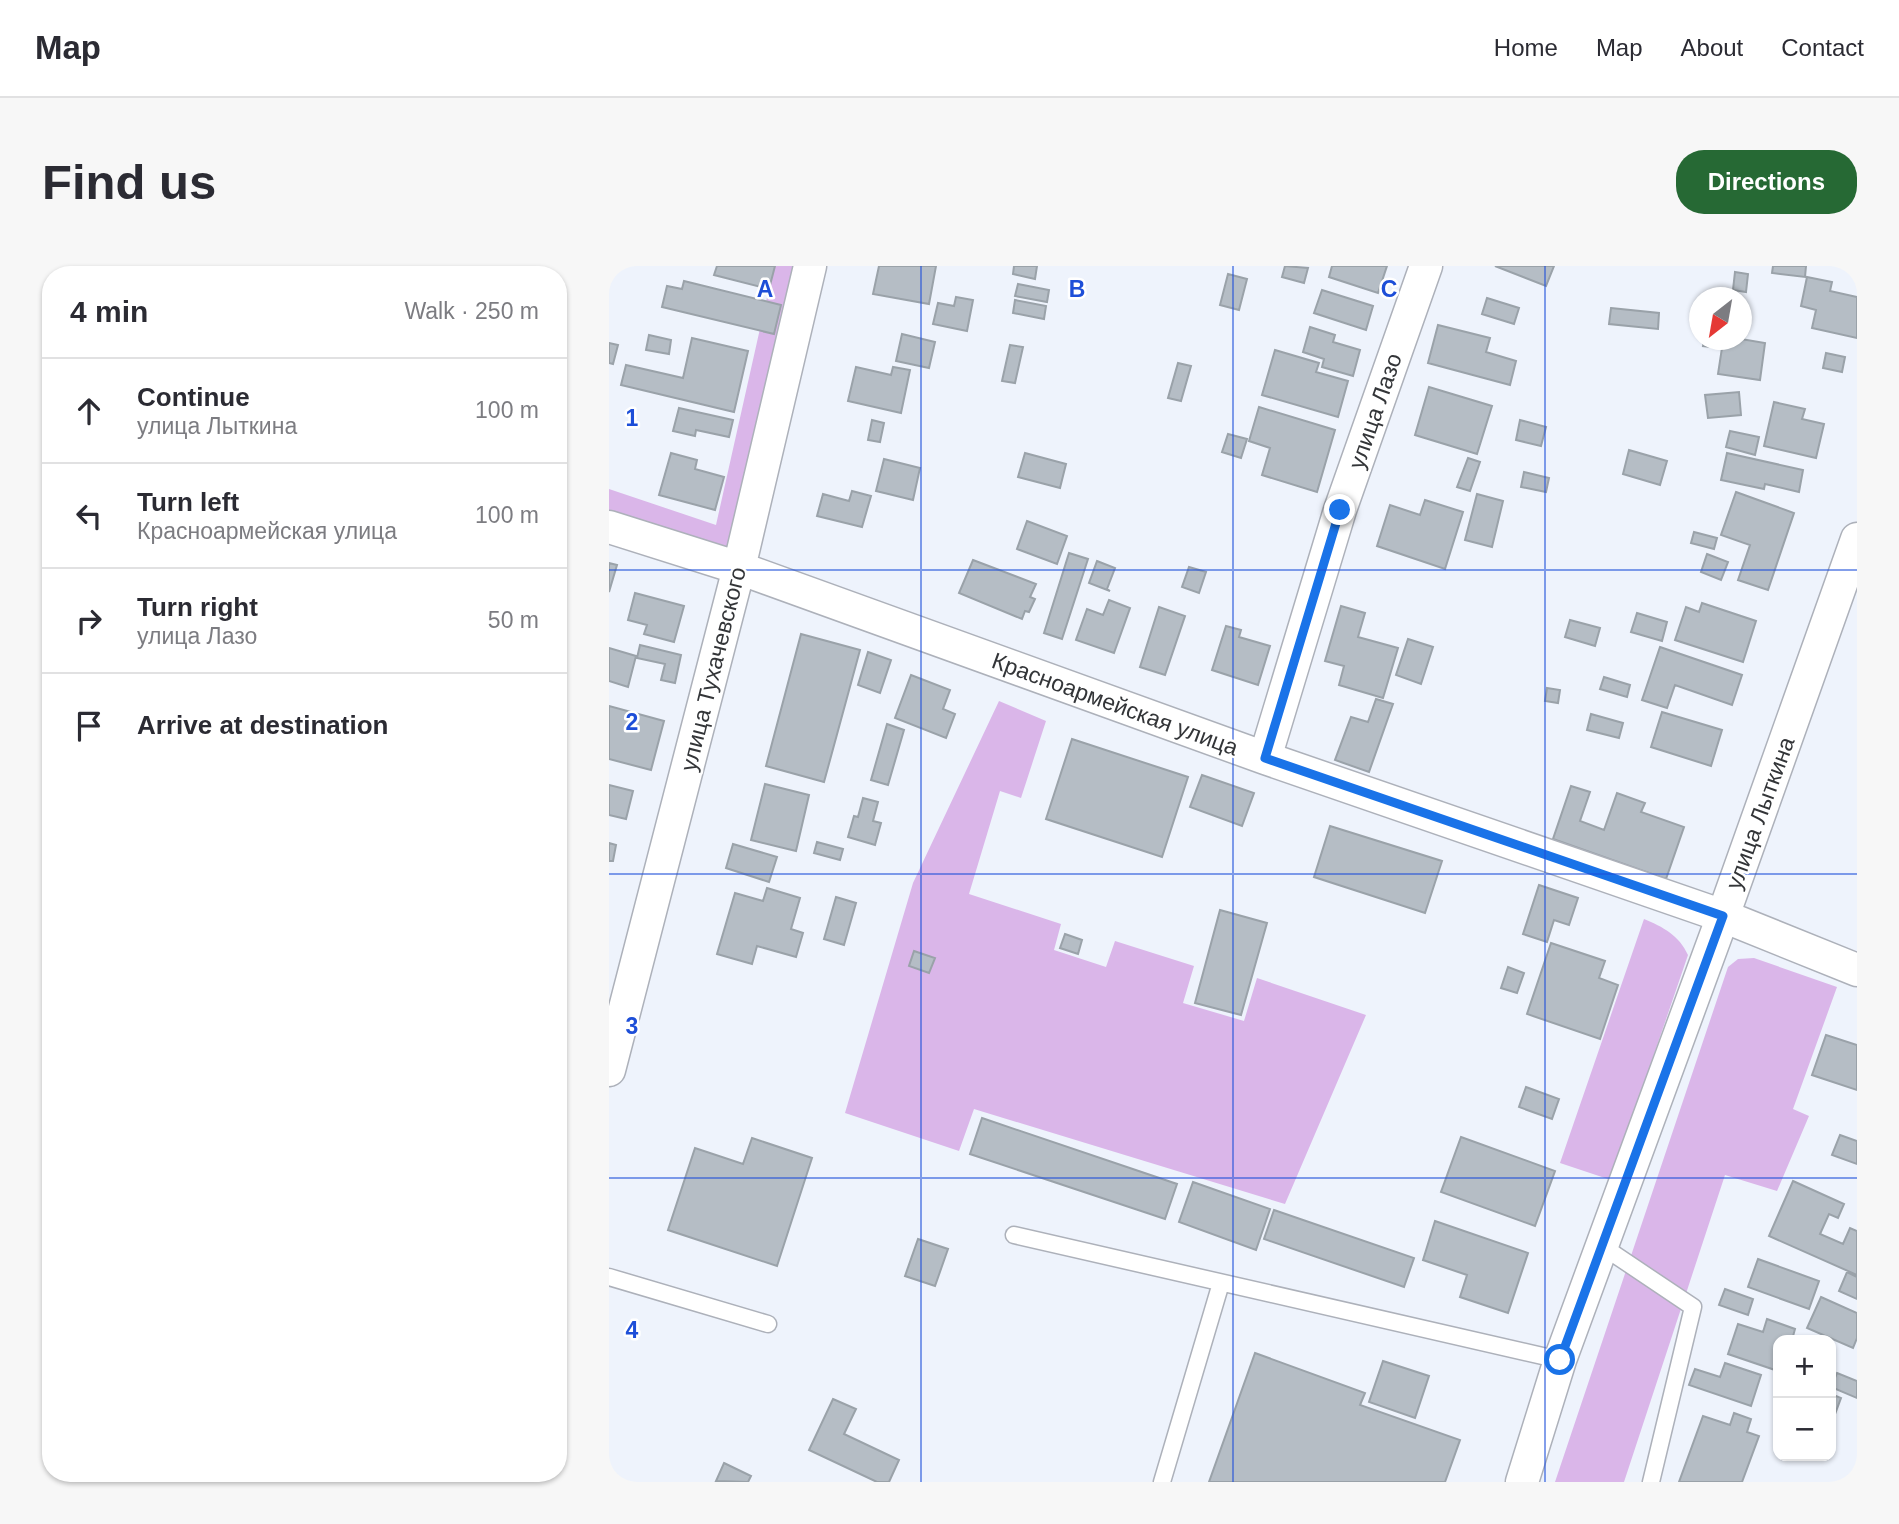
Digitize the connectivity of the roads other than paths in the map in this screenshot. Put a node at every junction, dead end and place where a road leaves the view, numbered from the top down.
1 (810, 266) edge
2 (1426, 266) edge
3 (609, 527) edge
4 (1857, 539) edge
5 (739, 568) junction
6 (1265, 758) junction
7 (1723, 916) junction
8 (1857, 970) edge
9 (609, 1070) edge
10 (1014, 1235) dead end
11 (1602, 1246) junction
12 (609, 1277) edge
13 (1221, 1283) junction
14 (768, 1324) dead end
15 (1560, 1360) junction
16 (1162, 1482) edge
17 (1522, 1482) edge
18 (1651, 1482) edge

1 - 5 street, улица Тухачевского
2 - 6 street, улица Лазо
3 - 5 street, Красноармейская улица
4 - 7 street, улица Лыткина
5 - 6 street, Красноармейская улица
5 - 9 street, улица Тухачевского
6 - 7 street, Красноармейская улица
7 - 8 street, Красноармейская улица
7 - 11 street, улица Лыткина
10 - 13 lane
11 - 15 street, улица Лыткина
11 - 18 lane
12 - 14 lane
13 - 15 lane
13 - 16 lane
15 - 17 street, улица Лыткина

